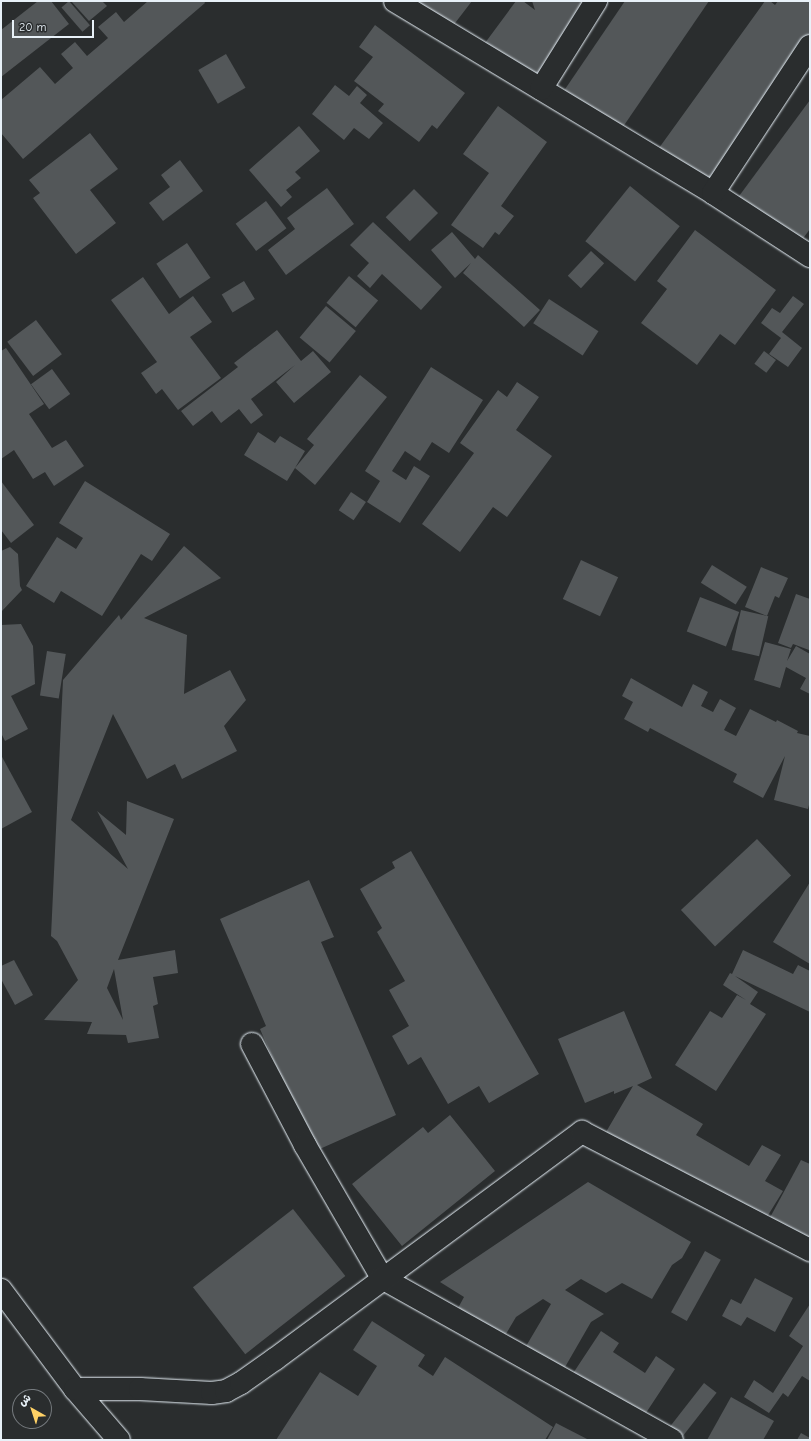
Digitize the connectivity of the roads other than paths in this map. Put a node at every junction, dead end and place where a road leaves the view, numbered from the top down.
1 (395, 1) edge
2 (596, 1) edge
3 (810, 46) edge
4 (541, 89) junction
5 (713, 193) junction
6 (810, 256) edge
7 (252, 1044) dead end
8 (810, 1250) edge
9 (382, 1278) junction
10 (1, 1290) edge
11 (75, 1389) junction
12 (119, 1440) edge
13 (672, 1440) edge

1 - 4 street
2 - 4 street
3 - 5 street
4 - 5 street
5 - 6 street
7 - 9 street
8 - 9 street
9 - 11 street
9 - 13 street
10 - 11 street
11 - 12 street

